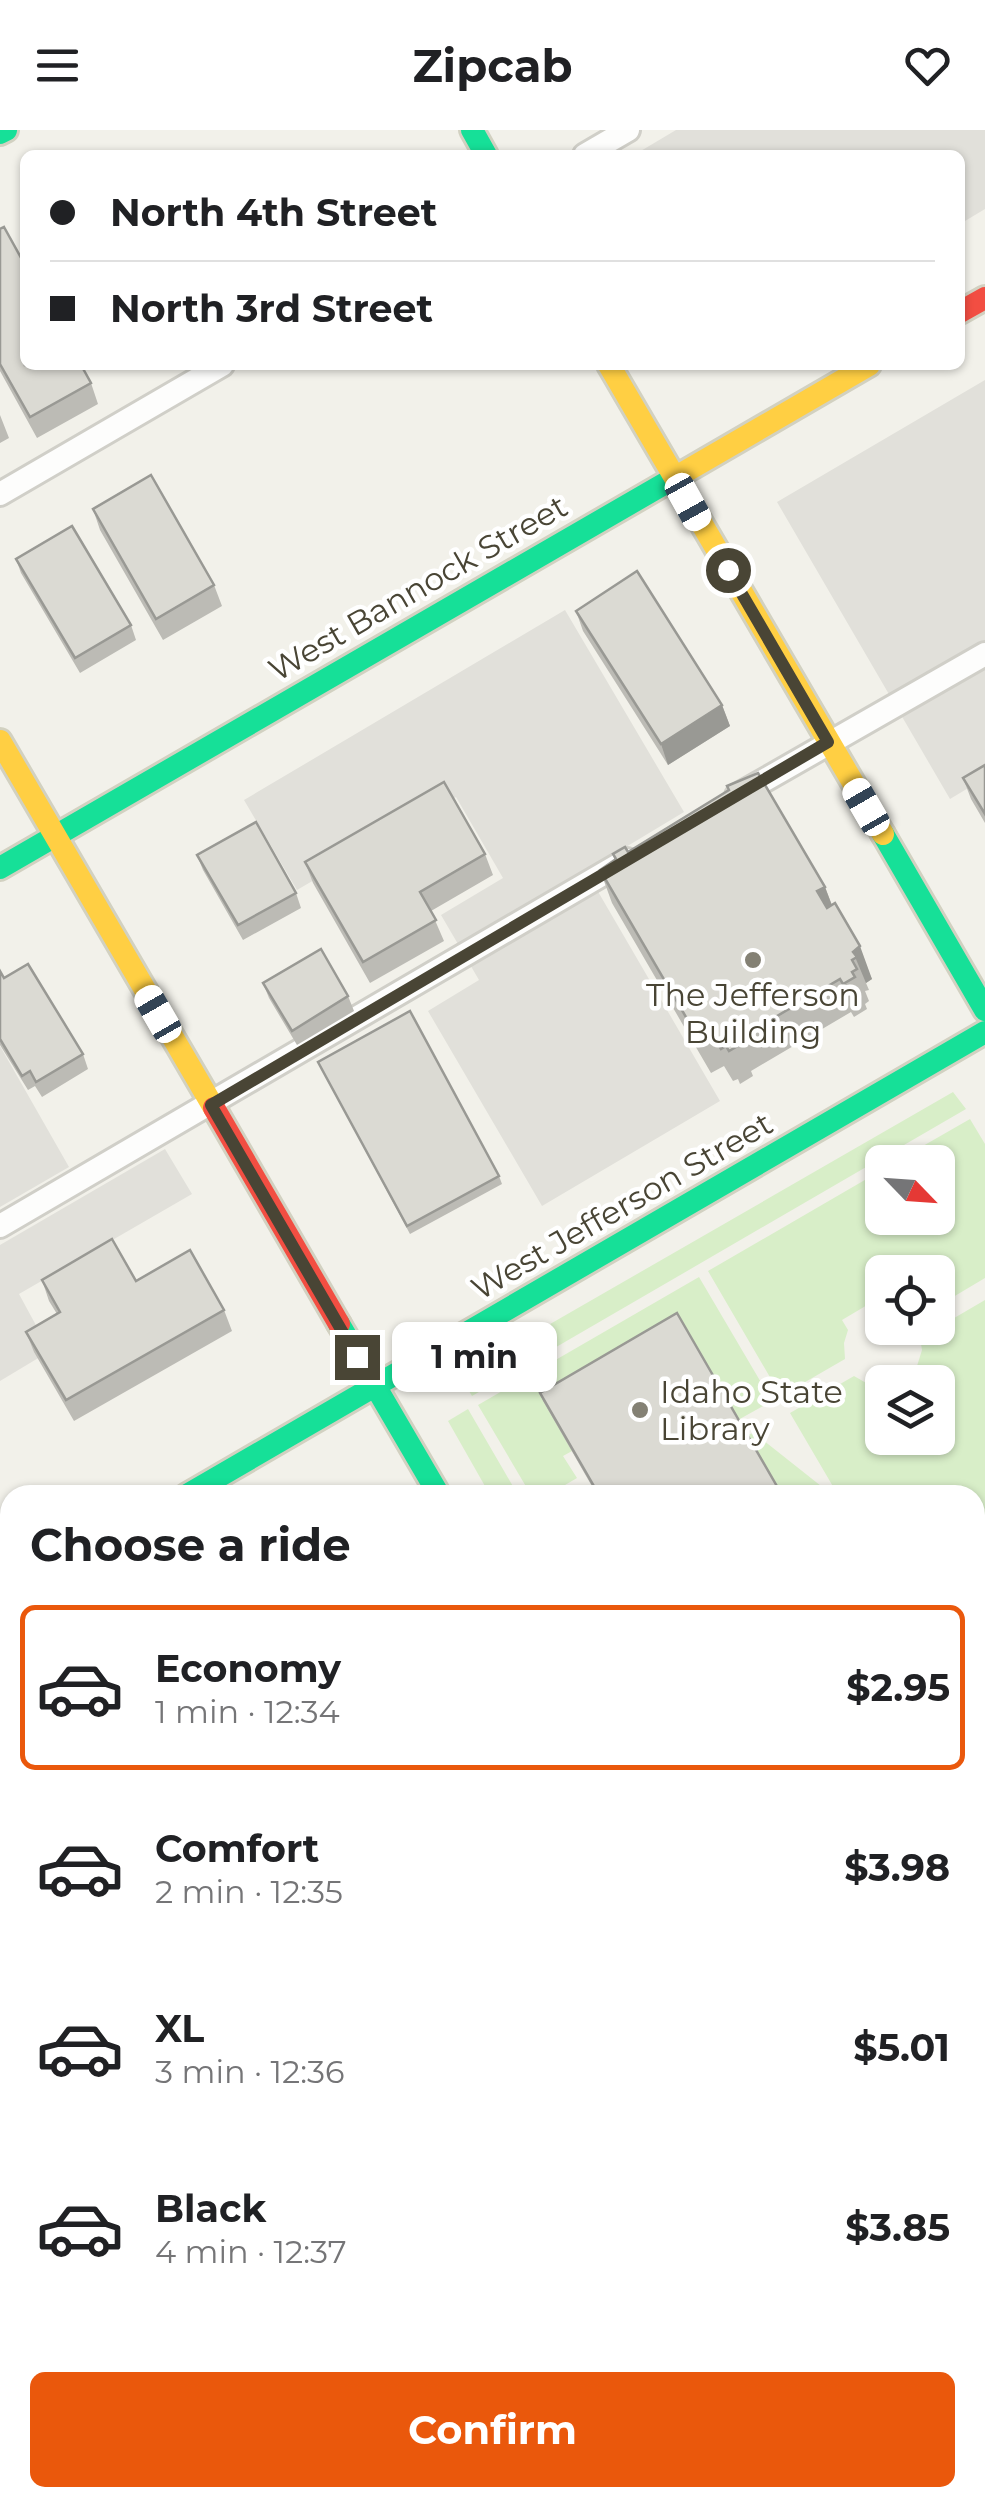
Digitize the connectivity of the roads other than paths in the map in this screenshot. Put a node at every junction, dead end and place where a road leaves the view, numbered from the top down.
1 (628, 130) edge
2 (594, 150) edge
3 (213, 370) edge
4 (612, 370) edge
5 (859, 370) edge
6 (674, 477) junction
7 (0, 494) edge
8 (985, 654) edge
9 (0, 741) edge
10 (828, 742) junction
11 (725, 802) edge
12 (55, 836) junction
13 (638, 853) edge
14 (0, 868) edge
15 (985, 1010) edge
16 (985, 1032) edge
17 (211, 1105) junction
18 (0, 1226) edge
19 (374, 1387) junction
20 (204, 1485) edge
21 (433, 1485) edge

1 - 2 lane
3 - 7 lane
4 - 6 street
5 - 6 street, West Bannock Street
6 - 10 street
6 - 12 street, West Bannock Street
8 - 10 lane
9 - 12 street
10 - 11 lane
10 - 15 street
12 - 14 street, West Bannock Street
12 - 17 street
13 - 17 lane
16 - 19 street, West Jefferson Street
17 - 18 lane
17 - 19 street
19 - 20 street, West Jefferson Street
19 - 21 street

